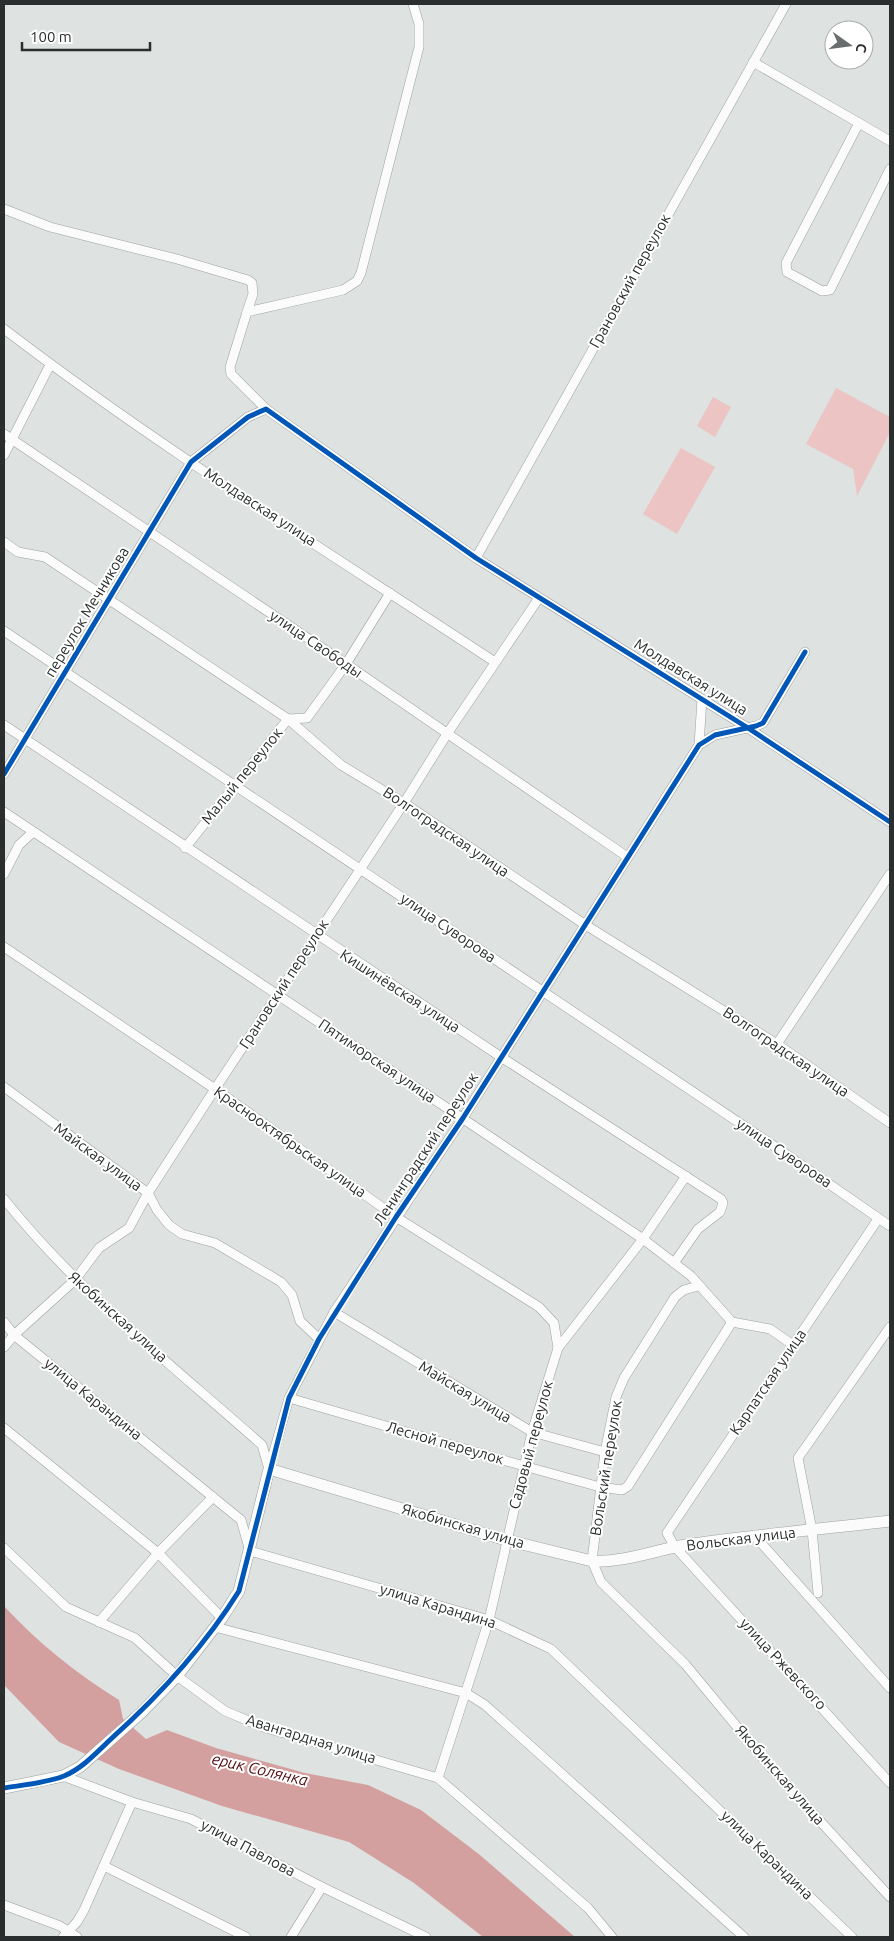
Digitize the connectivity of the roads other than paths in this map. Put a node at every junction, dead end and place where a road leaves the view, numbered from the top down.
1 (414, 4) edge
2 (786, 4) edge
3 (753, 62) junction
4 (859, 123) junction
5 (890, 141) edge
6 (890, 169) edge
7 (4, 209) edge
8 (247, 312) junction
9 (4, 329) edge
10 (50, 364) junction
11 (266, 409) junction
12 (8, 436) edge
13 (4, 455) edge
14 (191, 462) junction
15 (150, 532) junction
16 (4, 542) edge
17 (476, 558) junction
18 (390, 593) junction
19 (539, 598) junction
20 (108, 601) junction
21 (4, 631) edge
22 (806, 652) dead end
23 (495, 662) junction
24 (346, 664) junction
25 (66, 672) junction
26 (702, 699) junction
27 (288, 719) junction
28 (4, 725) edge
29 (748, 728) junction
30 (447, 734) junction
31 (24, 739) junction
32 (699, 745) junction
33 (4, 774) edge
34 (235, 786) junction
35 (404, 803) junction
36 (4, 812) edge
37 (890, 822) edge
38 (32, 832) junction
39 (185, 848) junction
40 (626, 856) junction
41 (359, 869) junction
42 (4, 874) edge
43 (890, 874) edge
44 (584, 924) junction
45 (316, 936) junction
46 (4, 948) edge
47 (542, 991) junction
48 (277, 994) junction
49 (777, 1044) junction
50 (501, 1057) junction
51 (4, 1087) edge
52 (215, 1089) junction
53 (463, 1118) junction
54 (890, 1123) edge
55 (686, 1176) junction
56 (148, 1193) junction
57 (4, 1199) edge
58 (396, 1217) junction
59 (878, 1219) junction
60 (890, 1226) edge
61 (643, 1239) junction
62 (674, 1263) junction
63 (75, 1280) junction
64 (698, 1286) junction
65 (334, 1312) junction
66 (4, 1322) edge
67 (732, 1322) junction
68 (890, 1327) edge
69 (14, 1335) junction
70 (319, 1339) junction
71 (793, 1345) junction
72 (4, 1347) edge
73 (558, 1348) junction
74 (289, 1398) junction
75 (4, 1428) edge
76 (532, 1432) junction
77 (605, 1452) junction
78 (524, 1466) junction
79 (269, 1469) junction
80 (600, 1486) junction
81 (213, 1497) junction
82 (890, 1521) edge
83 (812, 1530) junction
84 (754, 1535) junction
85 (506, 1540) junction
86 (674, 1547) junction
87 (4, 1548) edge
88 (250, 1552) junction
89 (158, 1553) junction
90 (592, 1561) junction
91 (818, 1593) dead end
92 (489, 1620) junction
93 (99, 1622) junction
94 (219, 1622) junction
95 (177, 1676) junction
96 (890, 1688) edge
97 (466, 1693) junction
98 (63, 1776) junction
99 (438, 1778) junction
100 (890, 1783) edge
101 (4, 1788) edge
102 (132, 1802) junction
103 (104, 1866) junction
104 (322, 1887) junction
105 (890, 1896) edge
106 (4, 1905) edge
107 (65, 1934) edge
108 (77, 1937) edge
109 (246, 1937) edge
110 (291, 1937) edge
111 (426, 1937) edge
112 (612, 1937) edge
113 (744, 1937) edge
114 (852, 1937) edge

1 - 8 street
2 - 3 street, Грановский переулок
3 - 4 street
3 - 17 street, Грановский переулок
4 - 5 street
4 - 6 street
7 - 8 street
8 - 11 street, Молдавская улица
9 - 10 street, Молдавская улица
10 - 12 street
10 - 14 street, Молдавская улица
11 - 14 street
11 - 17 street, Молдавская улица
12 - 13 street
12 - 15 street, улица Свободы
14 - 15 street, переулок Мечникова
14 - 18 street, Молдавская улица
15 - 20 street, переулок Мечникова
15 - 24 street, улица Свободы
16 - 20 street, Волгоградская улица
17 - 19 street, Молдавская улица
18 - 23 street, Молдавская улица
18 - 24 street, Малый переулок
19 - 23 street, Грановский переулок
19 - 26 street, Молдавская улица
20 - 25 street, переулок Мечникова
20 - 27 street, Волгоградская улица
21 - 25 street, улица Суворова
22 - 29 street, Ленинградский переулок
23 - 30 street, Грановский переулок
24 - 27 street, Малый переулок
24 - 30 street, улица Свободы
25 - 31 street, переулок Мечникова
25 - 34 street, улица Суворова
26 - 29 street, Молдавская улица
26 - 32 street
27 - 34 street, Малый переулок
27 - 35 street, Волгоградская улица
28 - 31 street, Кишинёвская улица
29 - 32 street, Ленинградский переулок
29 - 37 street, Молдавская улица
30 - 35 street, Грановский переулок
30 - 40 street, улица Свободы
31 - 33 street, переулок Мечникова
31 - 39 street, Кишинёвская улица
32 - 40 street, Ленинградский переулок
34 - 39 street, Малый переулок
34 - 41 street, улица Суворова
35 - 41 street, Грановский переулок
35 - 44 street, Волгоградская улица
36 - 38 street, Пятиморская улица
38 - 42 street
38 - 48 street, Пятиморская улица
39 - 45 street, Кишинёвская улица
40 - 44 street, Ленинградский переулок
41 - 45 street, Грановский переулок
41 - 47 street, улица Суворова
43 - 49 street
44 - 47 street, Ленинградский переулок
44 - 49 street, Волгоградская улица
45 - 48 street, Грановский переулок
45 - 50 street, Кишинёвская улица
46 - 52 street, Краснооктябрьская улица
47 - 50 street, Ленинградский переулок
47 - 59 street, улица Суворова
48 - 52 street, Грановский переулок
48 - 53 street, Пятиморская улица
49 - 54 street, Волгоградская улица
50 - 53 street, Ленинградский переулок
50 - 55 street, Кишинёвская улица
51 - 56 street, Майская улица
52 - 56 street, Грановский переулок
52 - 58 street, Краснооктябрьская улица
53 - 58 street, Ленинградский переулок
53 - 61 street, Пятиморская улица
55 - 61 street, Садовый переулок
55 - 62 street, Кишинёвская улица
56 - 63 street, Грановский переулок
56 - 70 street, Майская улица
57 - 63 street, Якобинская улица
58 - 65 street, Ленинградский переулок
58 - 73 street, Краснооктябрьская улица
59 - 60 street, улица Суворова
59 - 71 street, Карпатская улица
61 - 62 street, Пятиморская улица
61 - 73 street, Садовый переулок
62 - 64 street, Пятиморская улица
63 - 69 street, Грановский переулок
63 - 79 street, Якобинская улица
64 - 67 street, Пятиморская улица
64 - 77 street, Вольский переулок
65 - 70 street, Ленинградский переулок
65 - 76 street, Майская улица
66 - 69 street, улица Карандина
67 - 71 street
67 - 80 street, Лесной переулок
68 - 83 street
69 - 72 street, Грановский переулок
69 - 81 street, улица Карандина
70 - 74 street, Ленинградский переулок
71 - 86 street, Карпатская улица
73 - 76 street, Садовый переулок
74 - 78 street, Лесной переулок
74 - 79 street, Ленинградский переулок
75 - 89 street
76 - 77 street, Майская улица
76 - 78 street, Садовый переулок
77 - 80 street, Вольский переулок
78 - 80 street, Лесной переулок
78 - 85 street, Садовый переулок
79 - 85 street, Якобинская улица
79 - 88 street, Ленинградский переулок
80 - 90 street, Вольский переулок
81 - 88 street, улица Карандина
81 - 89 street
82 - 83 street, Вольская улица
83 - 84 street, Вольская улица
83 - 91 street
84 - 86 street, Вольская улица
84 - 96 street
85 - 90 street, Якобинская улица
85 - 92 street, Садовый переулок
86 - 90 street, Вольская улица
86 - 100 street, улица Ржевского
87 - 93 street, Авангардная улица
88 - 92 street, улица Карандина
88 - 94 street, Ленинградский переулок
89 - 93 street
89 - 94 street
90 - 105 street, Якобинская улица
92 - 97 street, Садовый переулок
92 - 114 street, улица Карандина
93 - 95 street, Авангардная улица
94 - 95 street, Ленинградский переулок
94 - 97 street
95 - 98 street, Ленинградский переулок
95 - 99 street, Авангардная улица
97 - 99 street, Садовый переулок
97 - 113 street
98 - 101 street, Ленинградский переулок
98 - 102 street, улица Павлова
99 - 112 street, Авангардная улица
102 - 103 street
102 - 104 street, улица Павлова
103 - 107 street
103 - 109 street
104 - 110 street
104 - 111 street, улица Павлова
106 - 107 street
107 - 108 street

